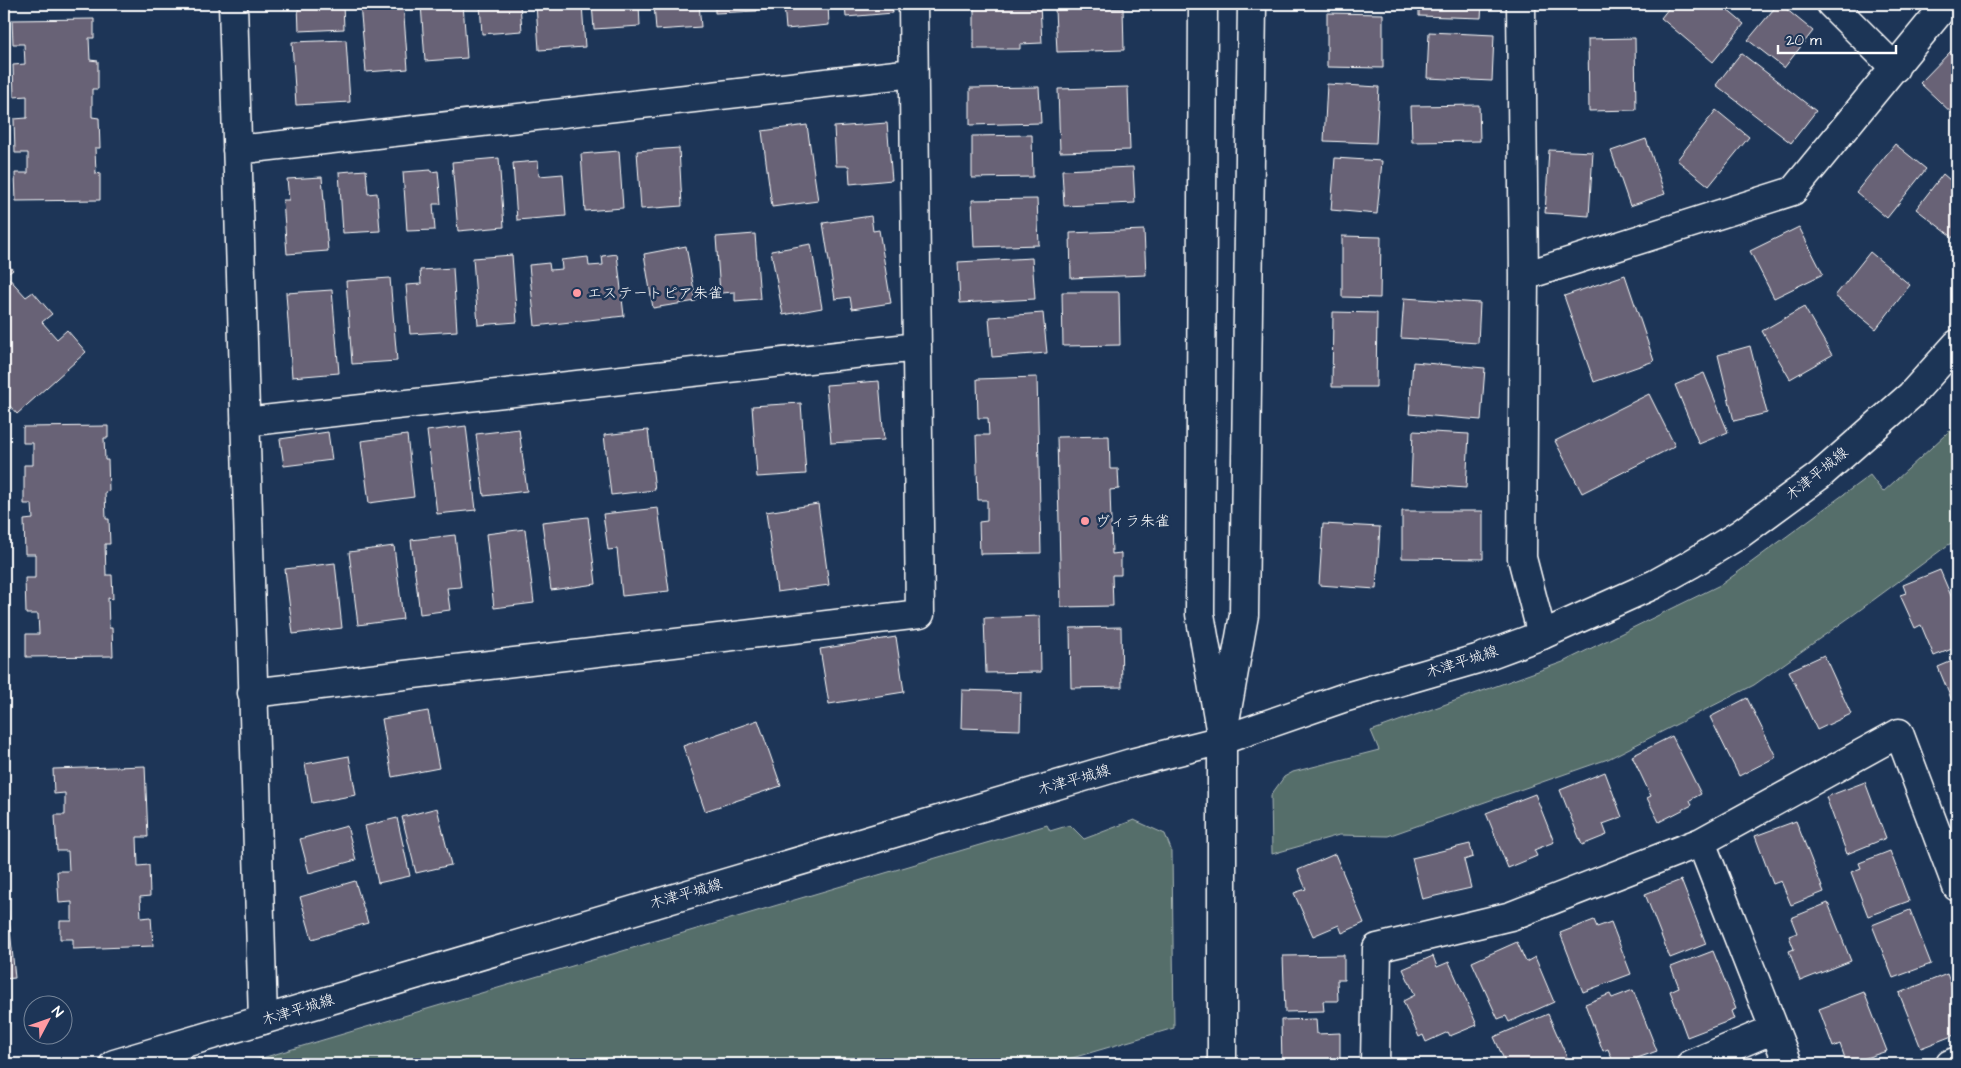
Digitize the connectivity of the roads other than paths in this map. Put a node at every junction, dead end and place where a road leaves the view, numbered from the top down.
1 (233, 4) edge
2 (913, 4) edge
3 (1204, 4) edge
4 (1252, 4) edge
5 (1521, 4) edge
6 (1831, 4) edge
7 (1946, 4) edge
8 (1895, 68) junction
9 (913, 73) junction
10 (237, 150) junction
11 (1524, 276) junction
12 (1957, 344) edge
13 (918, 347) junction
14 (245, 422) junction
15 (1542, 635) junction
16 (252, 693) junction
17 (1222, 740) junction
18 (1702, 842) junction
19 (1957, 887) edge
20 (263, 1020) junction
21 (1774, 1029) junction
22 (1957, 1061) edge
23 (114, 1064) edge
24 (1222, 1064) edge
25 (1375, 1064) edge
26 (1691, 1064) edge
27 (1788, 1064) edge
28 (1950, 1064) edge

1 - 10 street
2 - 9 street
3 - 17 street
4 - 17 street
5 - 11 street
6 - 8 street
7 - 8 street
8 - 11 street
9 - 10 street
9 - 13 street
10 - 14 street
11 - 15 street
12 - 15 street, 木津平城線
13 - 14 street
13 - 16 street
14 - 16 street
15 - 17 street, 木津平城線
16 - 20 street
17 - 20 street, 木津平城線
17 - 24 street
18 - 19 street
18 - 21 street
18 - 25 street
20 - 23 street, 木津平城線
21 - 26 street
21 - 27 street
22 - 28 street

